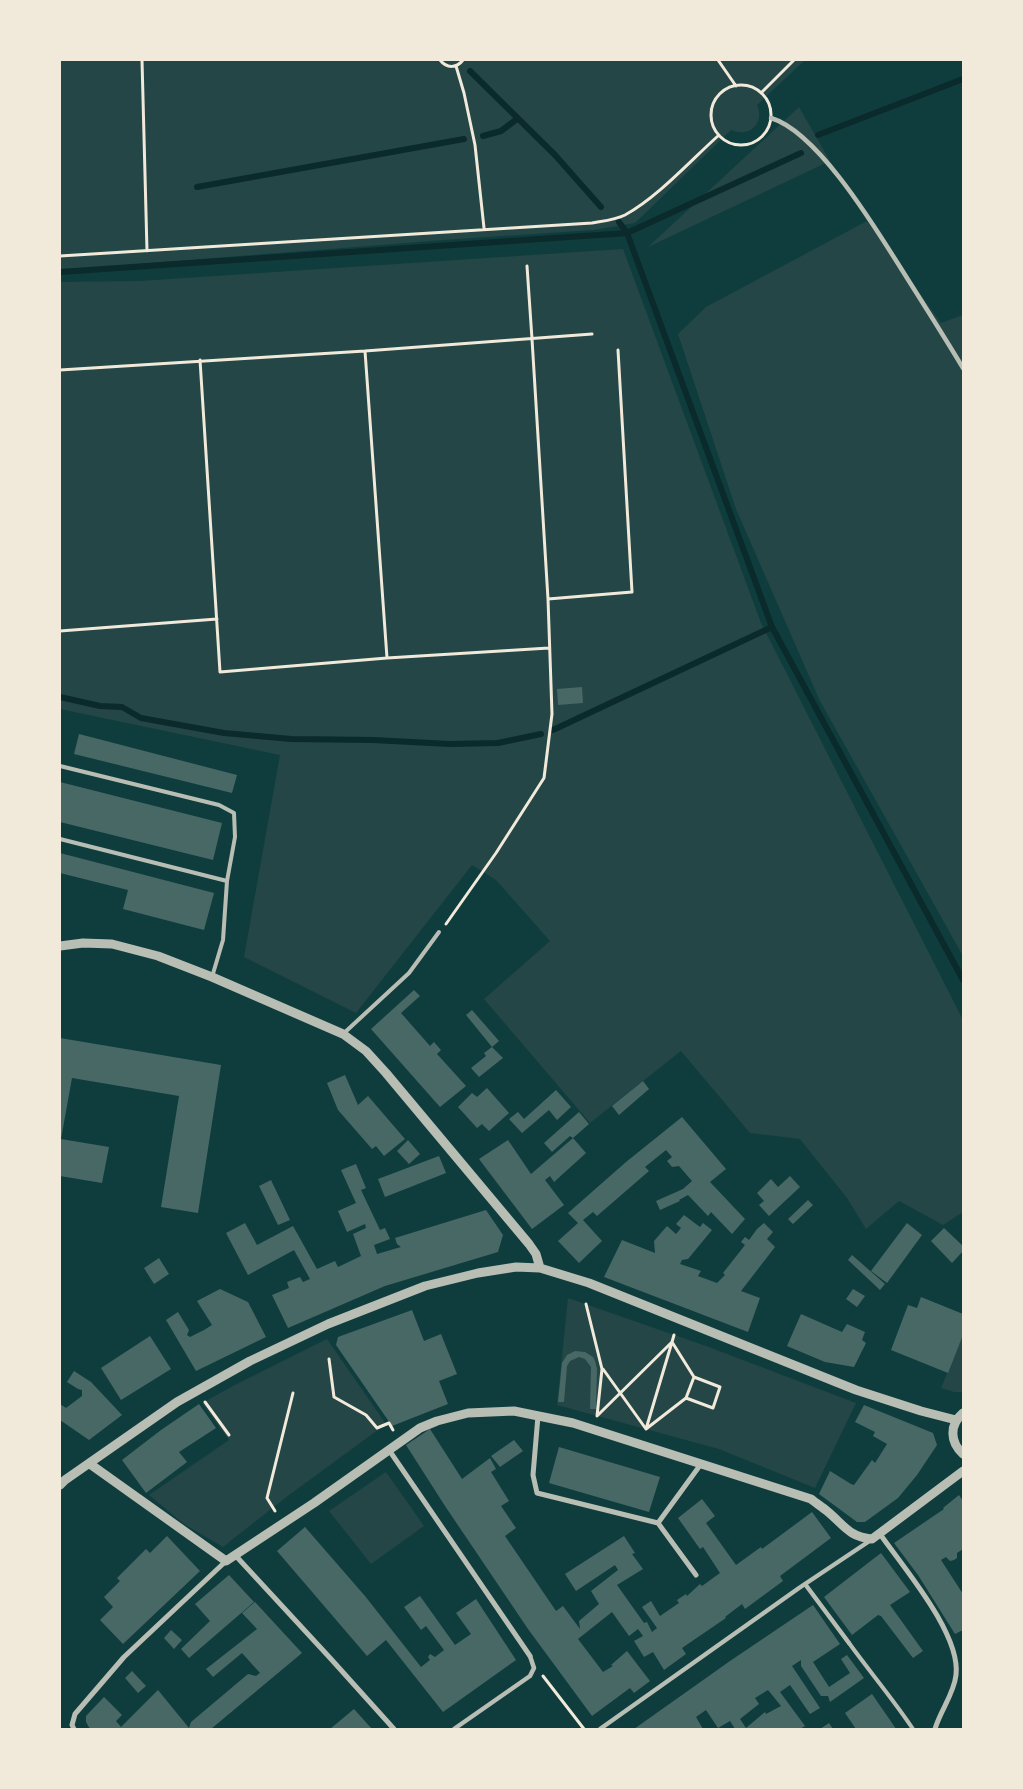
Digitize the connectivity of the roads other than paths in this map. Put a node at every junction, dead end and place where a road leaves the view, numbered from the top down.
1 (770, 118) road end
2 (963, 368) edge
3 (60, 766) edge
4 (60, 839) edge
5 (226, 881) junction
6 (439, 932) road end
7 (60, 946) edge
8 (212, 977) junction
9 (343, 1034) junction
10 (540, 1268) junction
11 (963, 1413) edge
12 (538, 1416) junction
13 (956, 1420) junction
14 (389, 1449) junction
15 (963, 1454) edge
16 (90, 1464) junction
17 (701, 1464) junction
18 (963, 1471) edge
19 (62, 1481) edge
20 (658, 1523) junction
21 (876, 1537) junction
22 (238, 1553) junction
23 (226, 1562) junction
24 (696, 1575) dead end
25 (805, 1584) junction
26 (849, 1643) joint
27 (530, 1656) joint
28 (73, 1727) edge
29 (394, 1729) edge
30 (454, 1729) edge
31 (600, 1729) edge
32 (913, 1729) edge
33 (935, 1729) edge

1 - 2 street
3 - 5 lane
4 - 5 lane
5 - 8 lane
6 - 9 lane
7 - 8 street
8 - 9 street
9 - 10 street
10 - 13 street
10 - 16 street
11 - 13 street
12 - 14 street
12 - 17 street
12 - 20 street
13 - 15 street
14 - 22 street
14 - 27 street
16 - 19 street
16 - 23 street
17 - 20 street
17 - 21 street
18 - 21 street
20 - 24 street
21 - 25 street
21 - 33 street
22 - 23 street
22 - 29 street
23 - 28 street
25 - 26 street
25 - 31 street
26 - 32 lane
27 - 30 street

